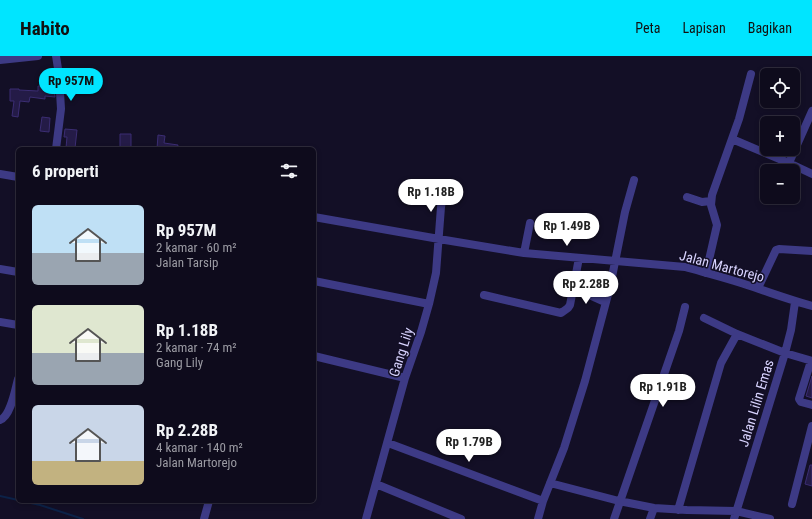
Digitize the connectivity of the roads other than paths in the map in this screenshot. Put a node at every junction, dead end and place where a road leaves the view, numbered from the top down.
1 (38, 56) edge
2 (56, 56) edge
3 (13, 58) edge
4 (0, 60) edge
5 (751, 74) dead end
6 (812, 111) edge
7 (732, 139) junction
8 (56, 147) edge
9 (789, 163) junction
10 (0, 174) edge
11 (812, 174) edge
12 (16, 177) edge
13 (634, 180) dead end
14 (444, 190) dead end
15 (687, 197) dead end
16 (711, 201) junction
17 (316, 217) edge
18 (530, 223) dead end
19 (439, 239) junction
20 (812, 251) edge
21 (524, 253) junction
22 (579, 258) junction
23 (616, 262) junction
24 (0, 269) edge
25 (16, 272) edge
26 (706, 273) junction
27 (316, 281) edge
28 (574, 288) junction
29 (758, 288) junction
30 (484, 295) dead end
31 (606, 302) junction
32 (795, 302) junction
33 (429, 304) junction
34 (812, 306) edge
35 (685, 307) dead end
36 (704, 318) dead end
37 (0, 322) edge
38 (16, 325) edge
39 (737, 334) junction
40 (785, 353) junction
41 (316, 356) edge
42 (811, 361) edge
43 (406, 378) junction
44 (16, 386) edge
45 (812, 405) edge
46 (2, 419) edge
47 (812, 426) edge
48 (388, 443) junction
49 (550, 483) junction
50 (376, 484) junction
51 (543, 501) junction
52 (619, 502) junction
53 (208, 503) edge
54 (792, 504) dead end
55 (654, 508) junction
56 (678, 510) junction
57 (687, 510) junction
58 (735, 515) edge
59 (204, 519) edge
60 (366, 519) edge
61 (461, 519) edge
62 (538, 519) edge
63 (614, 519) edge
64 (650, 519) edge
65 (685, 519) edge
66 (770, 519) edge

1 - 3 street
2 - 8 street
3 - 4 street
5 - 7 street
6 - 9 street
7 - 9 street
7 - 16 street
9 - 11 street
10 - 12 street
13 - 23 street
14 - 19 street, Gang Lily
15 - 16 street
16 - 26 street
17 - 19 street, Jalan Martorejo
18 - 21 street
19 - 21 street, Jalan Martorejo
19 - 33 street, Gang Lily
20 - 29 street
21 - 22 street, Jalan Martorejo
22 - 23 street, Jalan Martorejo
22 - 28 street
23 - 26 street, Jalan Martorejo
23 - 31 street
24 - 25 street
26 - 29 street, Jalan Martorejo
27 - 33 street
28 - 30 street
28 - 31 street
29 - 32 street, Jalan Martorejo
31 - 49 street
32 - 34 street, Jalan Martorejo
32 - 40 street, Jalan Lilin Emas
33 - 43 street, Gang Lily
35 - 52 street
36 - 39 street
37 - 38 street
39 - 40 street
39 - 56 street
40 - 42 street
40 - 58 street, Jalan Lilin Emas
41 - 43 street
42 - 45 street
43 - 48 street, Gang Lily
44 - 46 street
47 - 54 street
48 - 50 street, Gang Lily
48 - 51 street
49 - 51 street
49 - 52 street
50 - 60 street, Gang Lily
50 - 61 street
51 - 62 street
52 - 55 street
52 - 63 street
53 - 59 street
55 - 56 street
55 - 64 street
56 - 57 street
57 - 58 street
57 - 65 street
58 - 66 street

